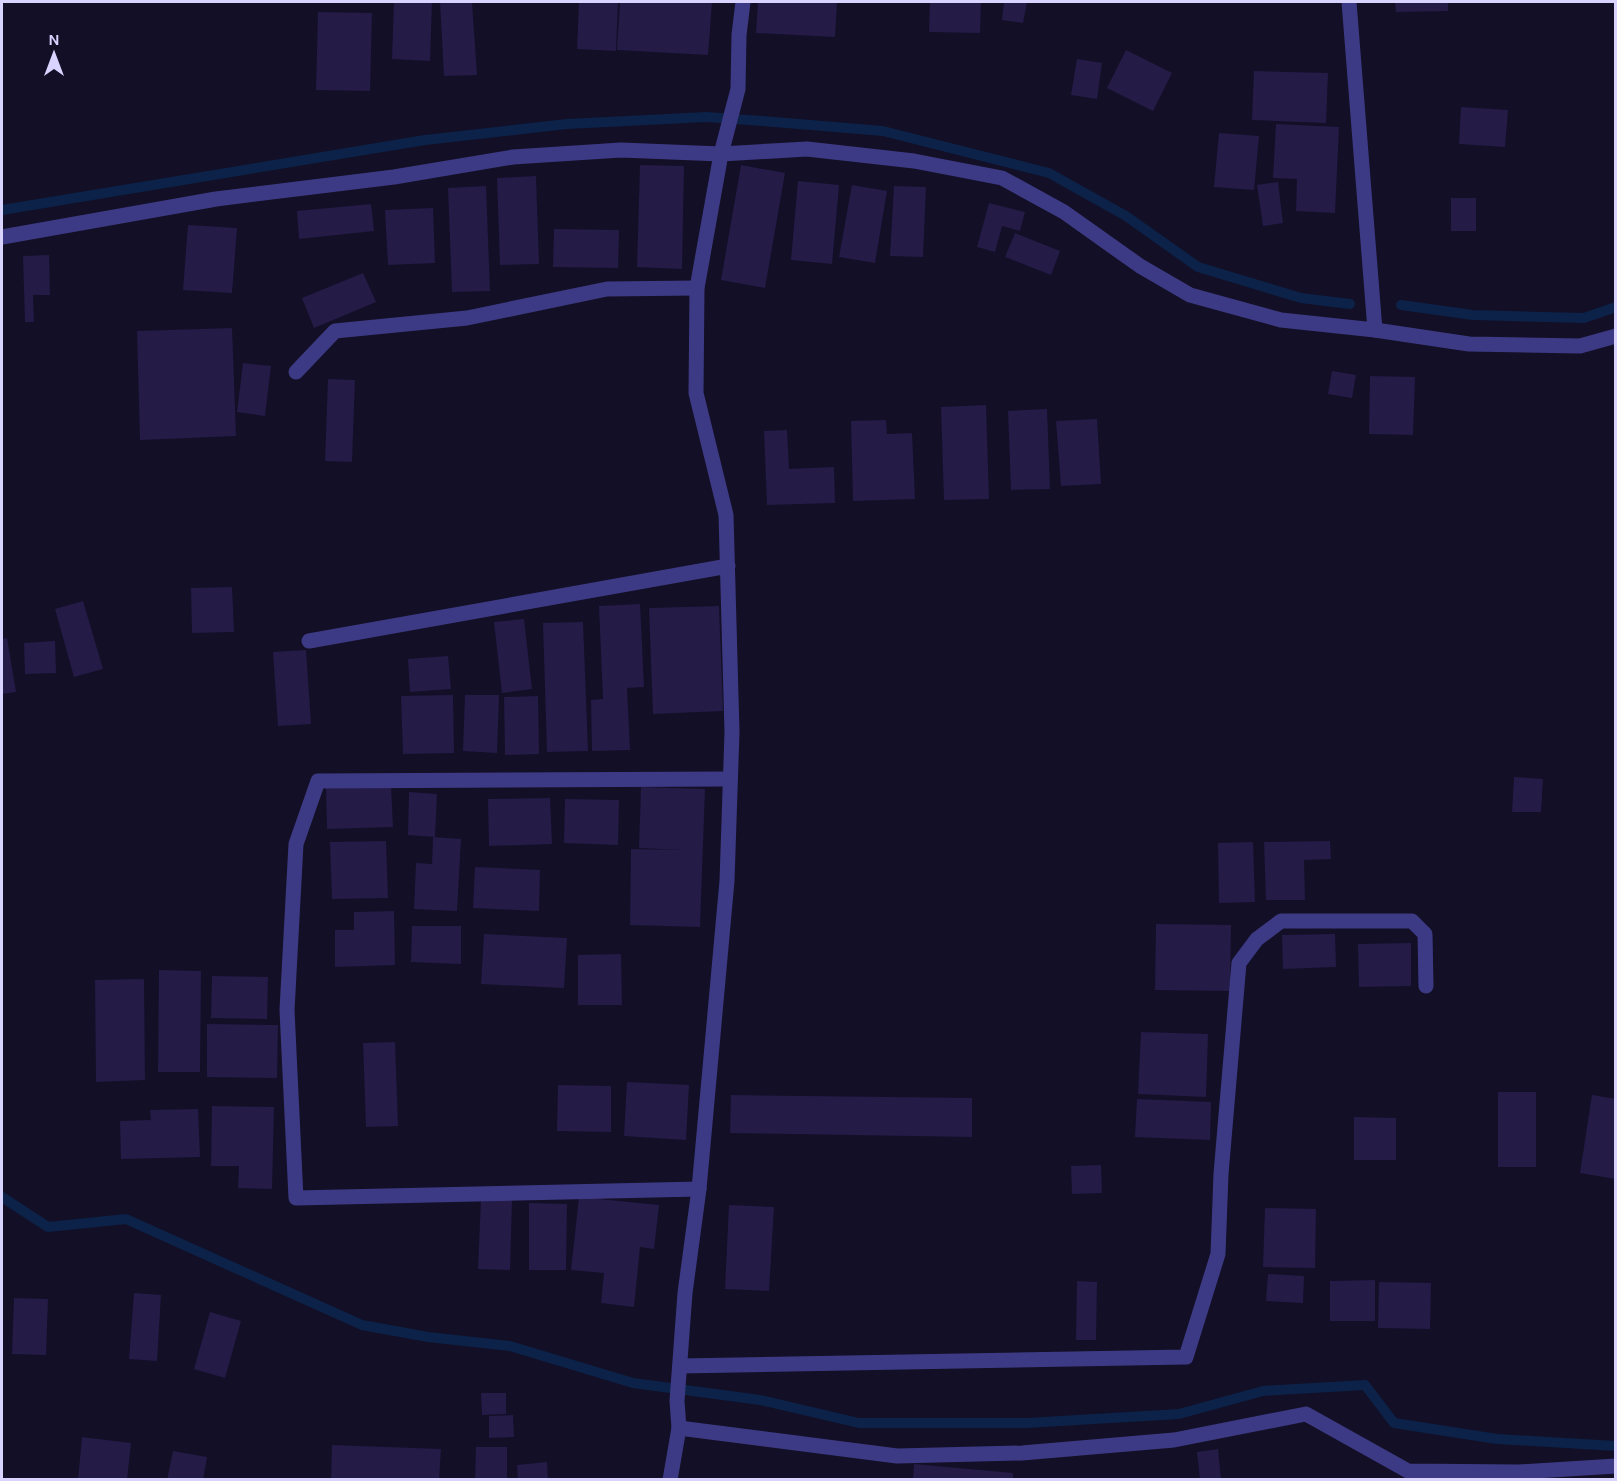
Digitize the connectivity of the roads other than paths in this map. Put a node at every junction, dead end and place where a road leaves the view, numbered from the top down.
1 (743, 2) edge
2 (1348, 2) edge
3 (721, 153) junction
4 (2, 237) edge
5 (697, 288) junction
6 (1375, 330) junction
7 (1616, 336) edge
8 (296, 372) dead end
9 (728, 566) junction
10 (309, 642) dead end
11 (729, 779) junction
12 (1426, 986) dead end
13 (699, 1189) junction
14 (680, 1366) junction
15 (679, 1428) junction
16 (1616, 1466) edge
17 (670, 1479) edge

1 - 3 street
2 - 6 street
3 - 4 street
3 - 5 street
3 - 6 street
5 - 8 street
5 - 9 street
6 - 7 street
9 - 10 street
9 - 11 street
11 - 13 street
11 - 13 street
12 - 14 street
13 - 14 street
14 - 15 street
15 - 16 street
15 - 17 street

